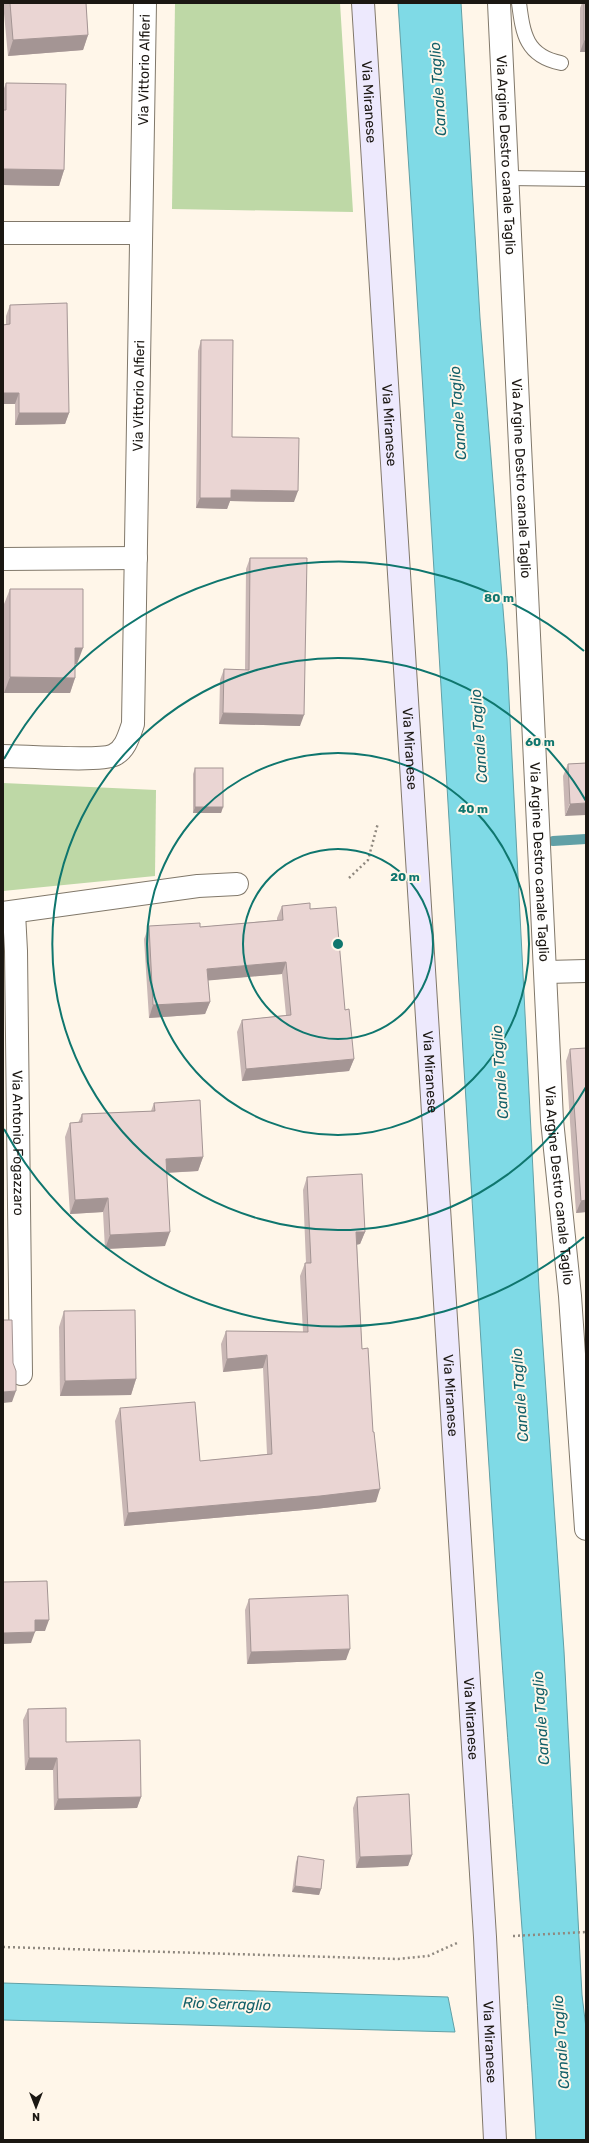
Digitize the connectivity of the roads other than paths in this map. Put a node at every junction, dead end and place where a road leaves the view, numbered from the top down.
1 (145, 3) edge
2 (363, 3) edge
3 (499, 3) edge
4 (519, 3) edge
5 (561, 63) dead end
6 (508, 178) junction
7 (586, 179) edge
8 (3, 233) edge
9 (140, 233) junction
10 (136, 558) junction
11 (3, 559) edge
12 (3, 756) edge
13 (238, 884) dead end
14 (8, 913) edge
15 (547, 972) junction
16 (586, 972) edge
17 (21, 1374) dead end
18 (586, 1528) edge
19 (495, 2140) edge

1 - 9 street, Via Vittorio Alfieri
2 - 19 main road, Via Miranese
3 - 6 street, Via Argine Destro canale Taglio
4 - 5 lane
6 - 7 lane
6 - 15 street, Via Argine Destro canale Taglio
8 - 9 street
9 - 10 street, Via Vittorio Alfieri
10 - 11 street
10 - 12 street, Via Vittorio Alfieri
13 - 14 street, Via Antonio Fogazzaro
14 - 17 street, Via Antonio Fogazzaro
15 - 16 street
15 - 18 street, Via Argine Destro canale Taglio

